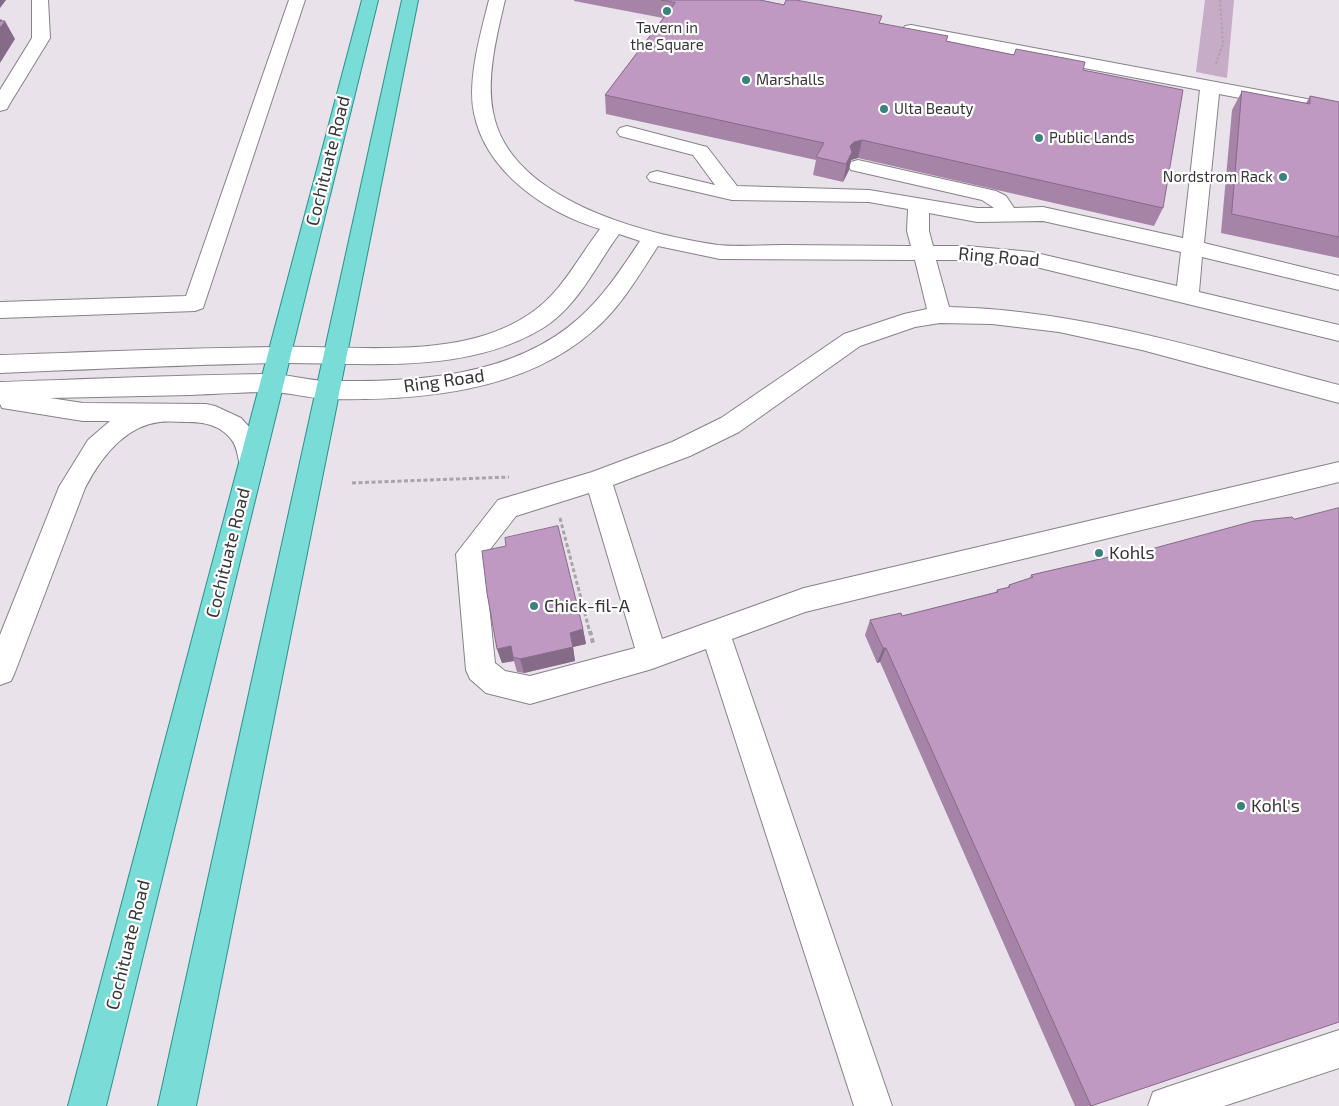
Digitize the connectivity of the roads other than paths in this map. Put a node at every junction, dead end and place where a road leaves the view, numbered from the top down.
1 (40, 0) edge
2 (297, 0) edge
3 (370, 0) edge
4 (410, 0) edge
5 (497, 0) edge
6 (892, 26) edge
7 (1210, 86) junction
8 (0, 105) edge
9 (1339, 111) edge
10 (627, 132) dead end
11 (858, 166) dead end
12 (657, 177) dead end
13 (732, 194) junction
14 (920, 204) junction
15 (1008, 214) junction
16 (613, 227) junction
17 (653, 238) junction
18 (1192, 247) junction
19 (923, 253) junction
20 (1339, 283) edge
21 (1187, 296) junction
22 (0, 310) edge
23 (940, 315) junction
24 (1339, 333) edge
25 (336, 354) junction
26 (279, 355) junction
27 (0, 364) edge
28 (271, 383) junction
29 (328, 390) junction
30 (0, 391) edge
31 (1339, 394) edge
32 (0, 400) edge
33 (162, 412) junction
34 (251, 464) junction
35 (1339, 472) edge
36 (598, 480) junction
37 (715, 632) junction
38 (652, 656) junction
39 (0, 672) edge
40 (1339, 1049) edge
41 (86, 1103) edge
42 (178, 1106) edge
43 (873, 1106) edge
44 (1167, 1106) edge

1 - 8 street
2 - 22 street
3 - 26 main road, Cochituate Road
4 - 25 main road
5 - 16 street, Ring Road
6 - 7 street
7 - 9 street
7 - 18 street
10 - 13 street
11 - 15 street
12 - 13 street
13 - 14 street
14 - 15 street
14 - 19 street
15 - 18 street
16 - 17 street, Ring Road
16 - 25 street, Ring Road
17 - 19 street, Ring Road
17 - 29 street, Ring Road
18 - 20 street
18 - 21 street
19 - 21 street, Ring Road
19 - 23 street
21 - 24 street, Ring Road
23 - 31 street
23 - 36 street
25 - 26 street, Ring Road
25 - 29 main road
26 - 27 street, Ring Road
26 - 28 main road, Cochituate Road
28 - 29 street, Ring Road
28 - 30 street, Ring Road
28 - 34 main road, Cochituate Road
29 - 42 main road
32 - 33 street
33 - 34 street
33 - 39 street
34 - 41 main road, Cochituate Road
35 - 37 street
36 - 38 street
36 - 38 street
37 - 38 street
37 - 43 street
40 - 44 street

